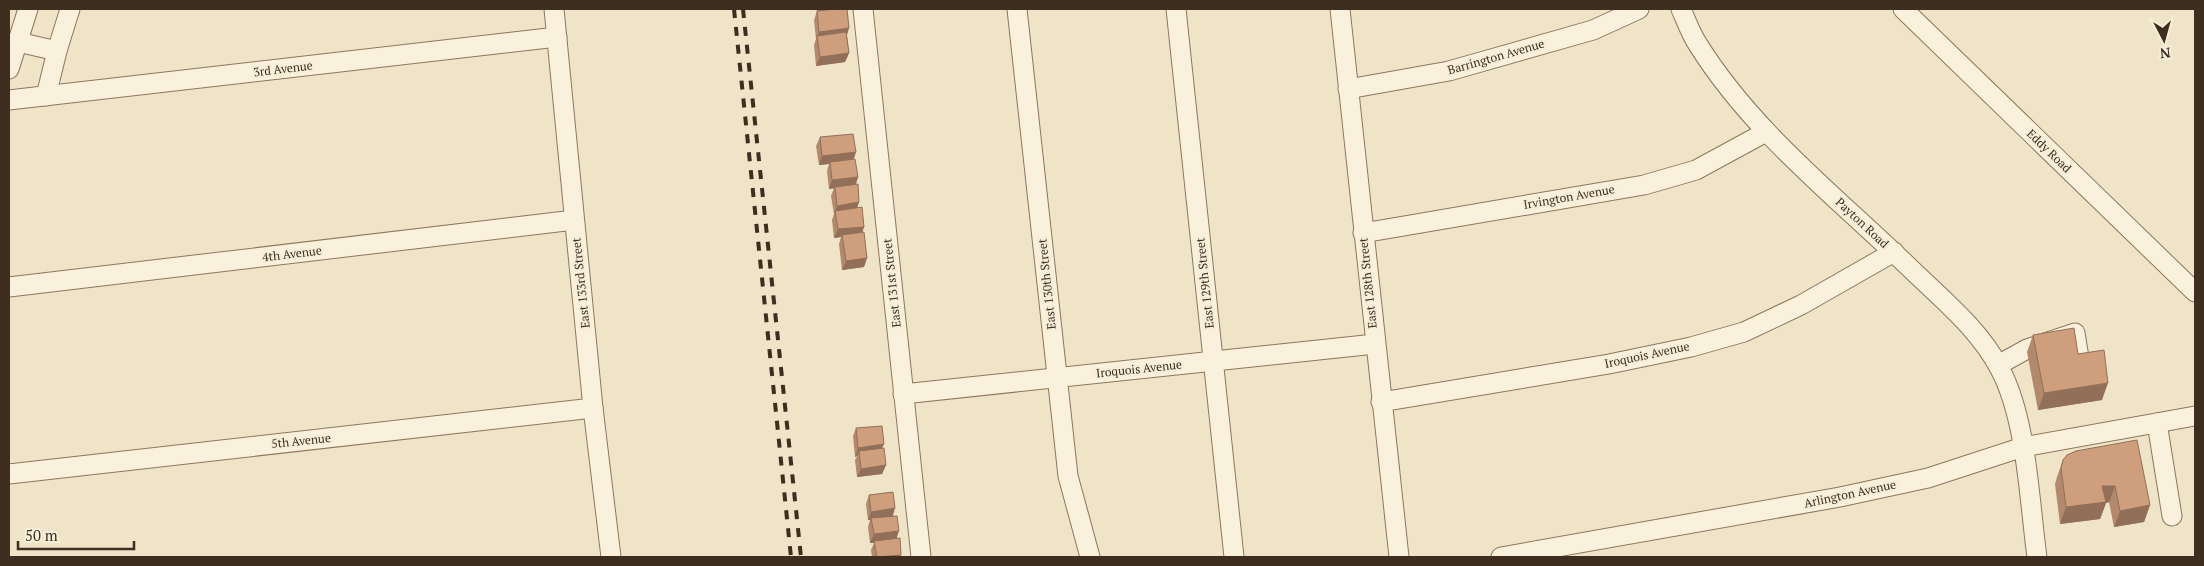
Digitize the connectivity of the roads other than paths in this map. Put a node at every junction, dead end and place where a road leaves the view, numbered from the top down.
1 (28, 9) edge
2 (70, 9) edge
3 (554, 9) edge
4 (862, 9) edge
5 (1017, 9) edge
6 (1176, 9) edge
7 (1340, 9) edge
8 (1640, 9) edge
9 (1680, 9) edge
10 (1903, 9) edge
11 (556, 37) junction
12 (18, 42) junction
13 (57, 51) junction
14 (9, 69) edge
15 (1348, 89) junction
16 (46, 96) junction
17 (9, 100) edge
18 (1766, 132) junction
19 (574, 220) junction
20 (1363, 233) junction
21 (1894, 252) junction
22 (9, 287) edge
23 (2195, 292) edge
24 (1375, 344) junction
25 (1214, 361) junction
26 (2080, 364) edge
27 (1998, 365) junction
28 (1056, 378) junction
29 (903, 394) junction
30 (1381, 402) junction
31 (593, 408) junction
32 (2195, 416) edge
33 (2157, 423) junction
34 (2023, 447) junction
35 (9, 474) edge
36 (2172, 516) dead end
37 (610, 557) edge
38 (921, 557) edge
39 (1090, 557) edge
40 (1234, 557) edge
41 (1399, 557) edge
42 (1500, 557) edge
43 (2037, 557) edge

1 - 12 street
2 - 13 street
3 - 11 street, East 133rd Street
4 - 29 street, East 131st Street
5 - 28 street, East 130th Street
6 - 25 street, East 129th Street
7 - 15 street, East 128th Street
8 - 15 street, Barrington Avenue
9 - 18 street, Payton Road
10 - 23 street, Eddy Road
11 - 16 street, 3rd Avenue
11 - 19 street, East 133rd Street
12 - 13 street
12 - 14 street
13 - 16 street
15 - 20 street, East 128th Street
16 - 17 street, 3rd Avenue
18 - 20 street, Irvington Avenue
18 - 21 street, Payton Road
19 - 22 street, 4th Avenue
19 - 31 street, East 133rd Street
20 - 24 street, East 128th Street
21 - 27 street, Payton Road
21 - 30 street, Iroquois Avenue
24 - 25 street, Iroquois Avenue
24 - 30 street, East 128th Street
25 - 28 street, Iroquois Avenue
25 - 40 street, East 129th Street
26 - 27 street
27 - 34 street, Payton Road
28 - 29 street, Iroquois Avenue
28 - 39 street, East 130th Street
29 - 38 street, East 131st Street
30 - 41 street, East 128th Street
31 - 35 street, 5th Avenue
31 - 37 street, East 133rd Street
32 - 33 street, Arlington Avenue
33 - 34 street, Arlington Avenue
33 - 36 street
34 - 42 street, Arlington Avenue
34 - 43 street, Payton Road

